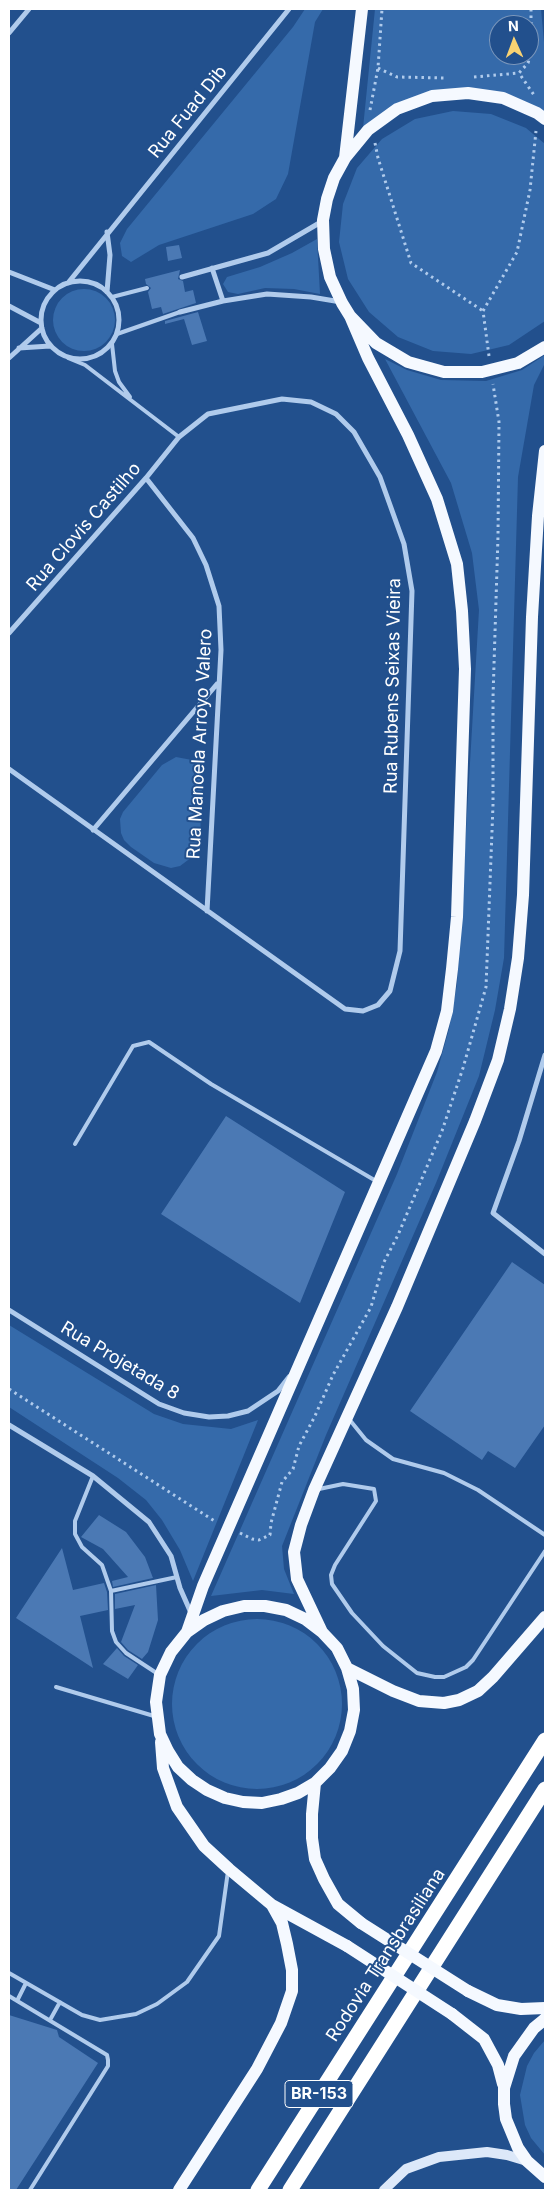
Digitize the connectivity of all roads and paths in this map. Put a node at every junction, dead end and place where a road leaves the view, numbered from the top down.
1 (30, 9) edge
2 (289, 9) edge
3 (362, 9) edge
4 (382, 9) edge
5 (9, 33) edge
6 (378, 68) junction
7 (520, 73) dead end
8 (452, 78) dead end
9 (471, 78) dead end
10 (545, 119) edge
11 (372, 127) junction
12 (345, 158) junction
13 (324, 220) junction
14 (107, 232) junction
15 (212, 268) junction
16 (9, 272) edge
17 (182, 277) dead end
18 (68, 283) junction
19 (147, 288) dead end
20 (55, 290) junction
21 (107, 292) junction
22 (112, 297) junction
23 (223, 301) junction
24 (342, 302) junction
25 (9, 306) edge
26 (483, 311) dead end
27 (180, 312) joint
28 (350, 316) junction
29 (41, 325) junction
30 (117, 334) junction
31 (112, 344) junction
32 (50, 346) junction
33 (545, 347) edge
34 (19, 348) junction
35 (9, 358) edge
36 (68, 358) junction
37 (135, 402) junction
38 (179, 437) junction
39 (545, 452) edge
40 (146, 478) junction
41 (9, 633) edge
42 (218, 684) junction
43 (9, 769) edge
44 (93, 830) junction
45 (207, 911) junction
46 (545, 1055) edge
47 (539, 1080) junction
48 (545, 1081) edge
49 (74, 1144) dead end
50 (380, 1183) junction
51 (545, 1254) edge
52 (9, 1310) edge
53 (296, 1370) junction
54 (347, 1417) junction
55 (9, 1425) edge
56 (94, 1476) junction
57 (314, 1490) junction
58 (545, 1535) edge
59 (545, 1551) edge
60 (177, 1577) junction
61 (111, 1591) junction
62 (192, 1614) junction
63 (545, 1617) edge
64 (187, 1632) junction
65 (322, 1632) junction
66 (347, 1668) junction
67 (160, 1675) junction
68 (56, 1687) dead end
69 (157, 1716) junction
70 (160, 1734) junction
71 (545, 1740) edge
72 (314, 1783) junction
73 (545, 1789) edge
74 (229, 1869) junction
75 (272, 1905) junction
76 (9, 1973) edge
77 (26, 1983) junction
78 (9, 1996) edge
79 (16, 2001) junction
80 (60, 2002) junction
81 (545, 2008) edge
82 (545, 2019) edge
83 (50, 2020) junction
84 (504, 2088) junction
85 (527, 2161) junction
86 (545, 2177) edge
87 (30, 2190) edge
88 (179, 2190) edge
89 (258, 2190) edge
90 (290, 2190) edge
91 (384, 2190) edge

1 - 5 street
2 - 14 street, Rua Fuad Dib
3 - 12 main road
4 - 6 path
6 - 8 path
6 - 11 path
7 - 9 path
10 - 11 main road
11 - 12 main road
11 - 26 path
12 - 13 main road
13 - 15 street
13 - 24 main road
14 - 18 street, Rua Fuad Dib
14 - 21 street
15 - 17 street
15 - 23 street
16 - 20 street
18 - 20 street
18 - 21 street
19 - 22 lane
20 - 29 street
21 - 22 street
22 - 30 street
23 - 24 street
23 - 27 street
24 - 28 main road
25 - 29 street
27 - 30 lane
28 - 33 main road
28 - 50 main road
29 - 32 street
29 - 34 street
30 - 31 street
31 - 36 street
31 - 37 lane
32 - 34 street
32 - 36 street
34 - 35 street
36 - 37 lane
37 - 38 lane
38 - 40 street, Rua Clovis Castilho
38 - 45 street, Rua Rubens Seixas Vieira
39 - 54 main road
40 - 41 street, Rua Clovis Castilho
40 - 42 street, Rua Manoela Arroyo Valero
42 - 44 street
42 - 45 street, Rua Manoela Arroyo Valero
43 - 44 street
44 - 45 street
46 - 47 street
47 - 48 street
47 - 51 street
49 - 50 lane
50 - 53 main road
52 - 53 street, Rua Projetada 8
53 - 62 main road
54 - 57 main road
54 - 58 lane
55 - 56 street
56 - 60 street
56 - 61 lane
57 - 59 lane
57 - 65 main road
60 - 61 lane
60 - 62 street
61 - 67 lane
62 - 64 main road
63 - 66 main road
64 - 65 main road
64 - 67 main road
65 - 66 main road
66 - 72 main road
67 - 69 main road
68 - 69 lane
69 - 70 main road
70 - 72 main road
70 - 74 main road
71 - 89 highway, Rodovia Transbrasiliana / BR-153
72 - 81 main road, bridge
73 - 90 highway, BR-153
74 - 75 main road
74 - 80 lane
75 - 84 main road, bridge
75 - 88 main road
76 - 77 lane
77 - 79 lane
77 - 80 lane
78 - 79 lane
79 - 83 lane
80 - 83 lane
82 - 84 main road
83 - 87 lane
84 - 85 main road
85 - 86 main road
85 - 91 street

